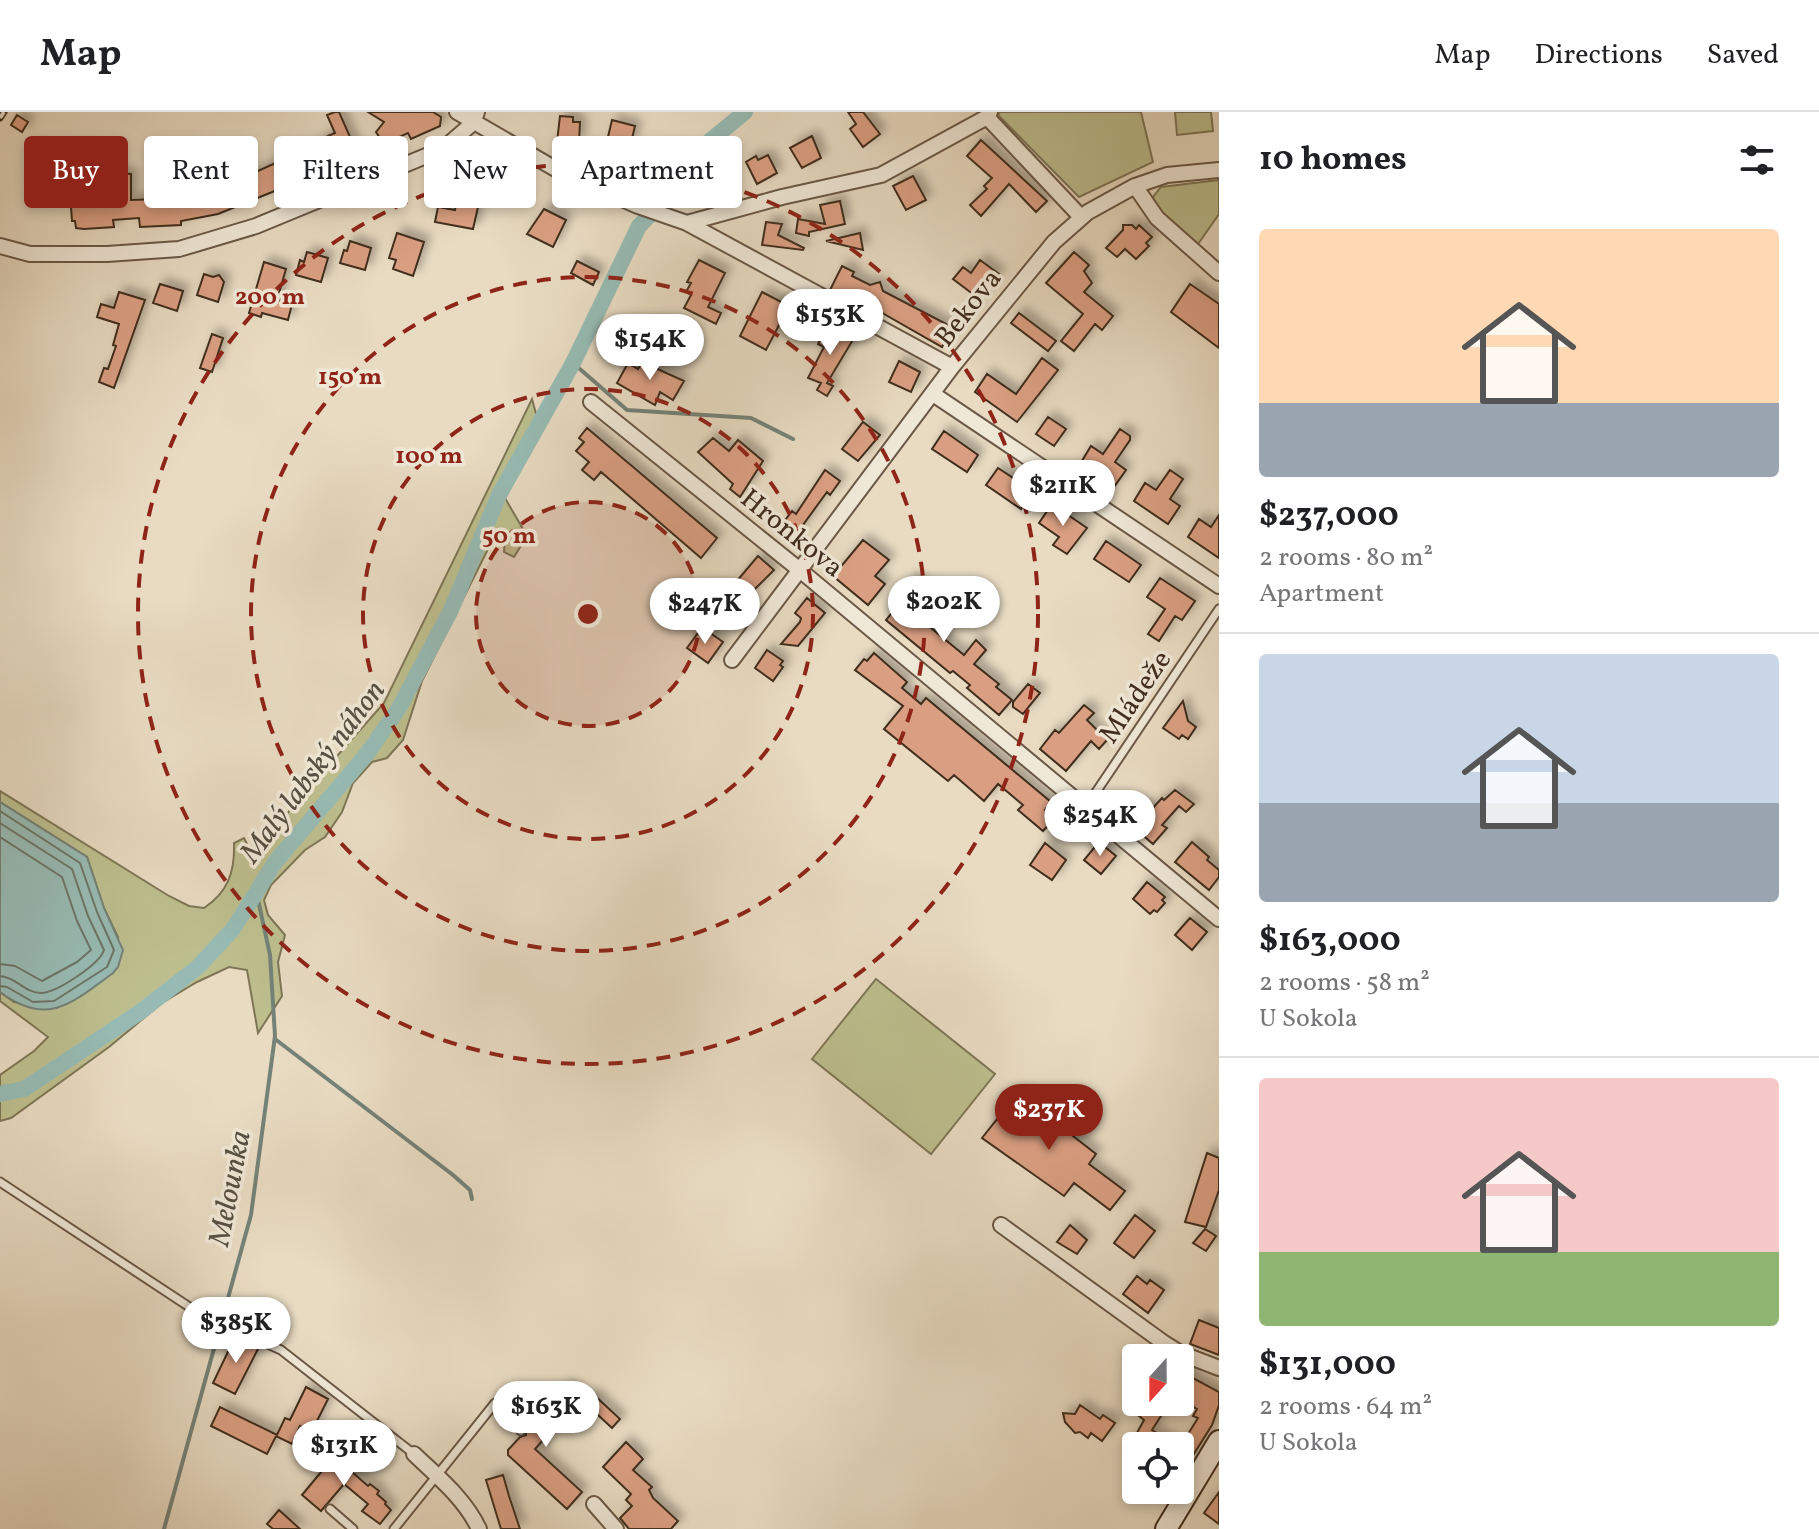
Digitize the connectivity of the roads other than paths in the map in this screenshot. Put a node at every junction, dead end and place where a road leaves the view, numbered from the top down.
1 (457, 112) edge
2 (988, 114) edge
3 (475, 118) edge
4 (1219, 170) edge
5 (1135, 186) junction
6 (1081, 217) junction
7 (687, 223) junction
8 (0, 246) edge
9 (1219, 273) edge
10 (952, 367) junction
11 (933, 394) junction
12 (591, 402) dead end
13 (801, 571) junction
14 (1219, 586) edge
15 (1219, 609) edge
16 (732, 660) dead end
17 (1086, 807) junction
18 (1219, 919) edge
19 (0, 1182) edge
20 (1001, 1225) dead end
21 (1219, 1368) edge
22 (521, 1431) dead end
23 (1219, 1441) edge
24 (414, 1454) joint
25 (437, 1476) junction
26 (594, 1504) dead end
27 (330, 1509) dead end
28 (353, 1529) edge
29 (394, 1529) edge
30 (479, 1529) edge
31 (616, 1529) edge
32 (1166, 1529) edge

1 - 3 street
2 - 6 street
2 - 7 street
3 - 7 street
3 - 8 street
4 - 5 street, Bekova
5 - 6 street, Bekova
5 - 9 street
6 - 10 street, Bekova
7 - 10 street
10 - 11 street, Bekova
11 - 13 street, Bekova
11 - 14 street
12 - 13 street, Hronkova
13 - 16 street, Bekova
13 - 17 street, Hronkova
15 - 17 lane, Mládeže
17 - 18 street, Hronkova
19 - 24 lane
20 - 21 street
22 - 25 lane
23 - 32 street
24 - 25 street
25 - 29 lane
25 - 30 street
26 - 31 street
27 - 28 lane

